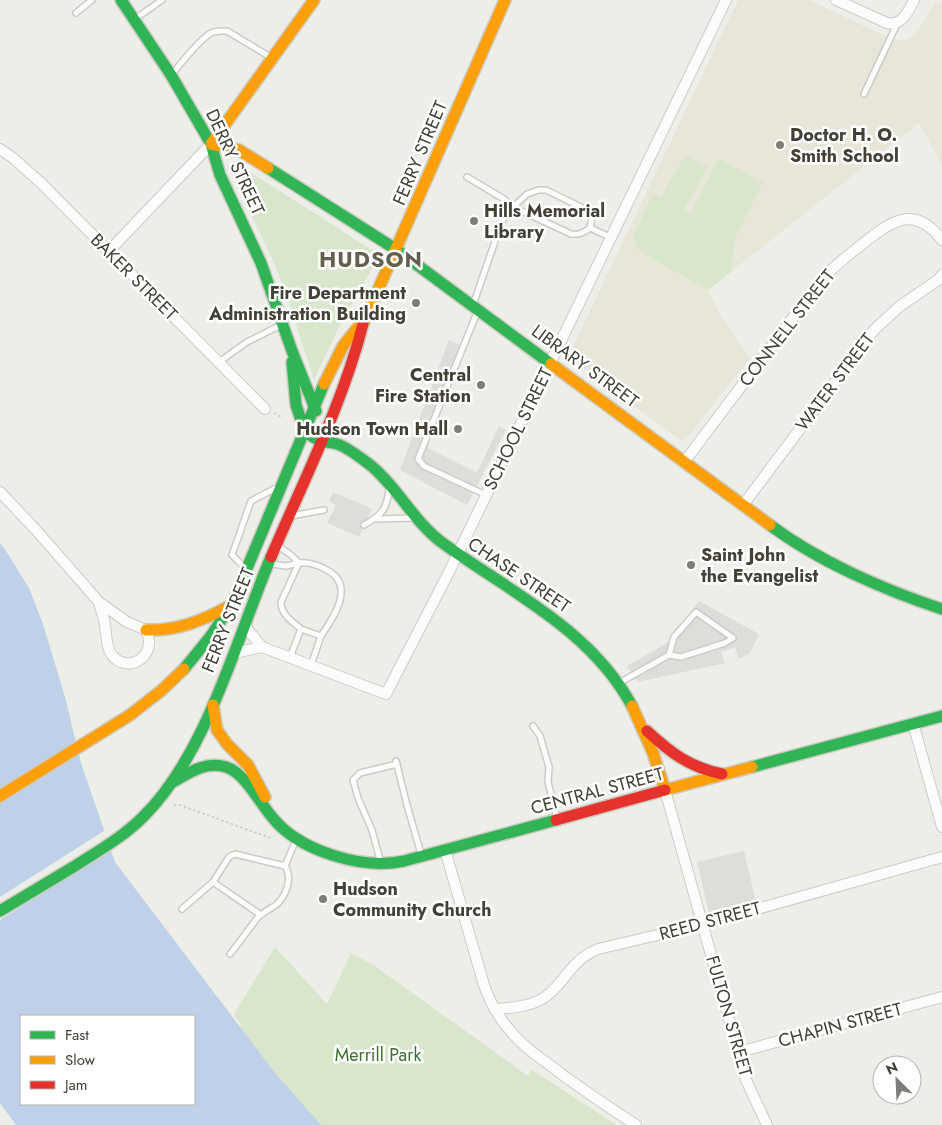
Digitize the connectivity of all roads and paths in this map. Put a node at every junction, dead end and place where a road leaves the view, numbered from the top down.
1 (92, 0) edge
2 (122, 0) edge
3 (162, 0) edge
4 (314, 0) edge
5 (505, 0) edge
6 (726, 0) edge
7 (836, 0) edge
8 (914, 0) edge
9 (76, 13) dead end
10 (135, 20) junction
11 (898, 22) junction
12 (272, 58) junction
13 (171, 75) junction
14 (864, 94) dead end
15 (211, 144) junction
16 (0, 149) edge
17 (467, 177) dead end
18 (513, 207) junction
19 (590, 228) junction
20 (610, 237) junction
21 (942, 240) edge
22 (397, 250) junction
23 (109, 252) junction
24 (942, 275) edge
25 (476, 308) junction
26 (366, 318) junction
27 (283, 323) junction
28 (292, 351) junction
29 (219, 362) junction
30 (551, 362) junction
31 (314, 408) junction
32 (265, 409) dead end
33 (327, 427) junction
34 (305, 432) junction
35 (320, 441) junction
36 (338, 444) junction
37 (685, 461) junction
38 (283, 484) junction
39 (390, 485) junction
40 (0, 492) edge
41 (486, 495) junction
42 (743, 505) junction
43 (324, 510) dead end
44 (288, 517) junction
45 (417, 518) junction
46 (375, 519) junction
47 (364, 525) dead end
48 (276, 546) junction
49 (458, 554) junction
50 (269, 563) junction
51 (299, 563) junction
52 (247, 570) junction
53 (98, 602) junction
54 (232, 604) junction
55 (942, 609) edge
56 (245, 626) junction
57 (301, 629) junction
58 (146, 630) junction
59 (321, 636) junction
60 (262, 647) junction
61 (234, 653) junction
62 (669, 655) junction
63 (290, 657) junction
64 (311, 665) junction
65 (618, 684) junction
66 (213, 705) junction
67 (942, 716) edge
68 (913, 723) junction
69 (533, 726) dead end
70 (644, 729) junction
71 (722, 774) junction
72 (174, 782) junction
73 (665, 790) junction
74 (0, 796) edge
75 (172, 805) dead end
76 (271, 814) junction
77 (557, 820) junction
78 (942, 827) edge
79 (273, 839) dead end
80 (296, 839) junction
81 (446, 850) junction
82 (422, 857) junction
83 (942, 857) edge
84 (380, 864) junction
85 (285, 866) junction
86 (213, 882) junction
87 (182, 909) dead end
88 (0, 911) edge
89 (261, 915) junction
90 (704, 924) junction
91 (230, 954) dead end
92 (942, 997) edge
93 (495, 1010) junction
94 (739, 1052) junction
95 (636, 1125) edge
96 (767, 1125) edge

1 - 9 lane
2 - 10 main road, DERRY STREET
3 - 10 lane
4 - 12 main road
5 - 22 main road, FERRY STREET
6 - 20 street, SCHOOL STREET
7 - 11 street
8 - 11 street
10 - 13 main road, DERRY STREET
11 - 14 lane
12 - 13 lane
12 - 15 main road
13 - 15 main road, DERRY STREET
15 - 22 main road, LIBRARY STREET
15 - 23 street
15 - 27 main road, DERRY STREET
16 - 23 street, BAKER STREET
17 - 18 lane
18 - 19 lane
18 - 19 lane
18 - 25 lane
19 - 20 lane
20 - 30 street, SCHOOL STREET
21 - 37 street, CONNELL STREET
22 - 25 main road, LIBRARY STREET
22 - 26 main road, FERRY STREET
23 - 29 street, BAKER STREET
24 - 42 street, WATER STREET
25 - 30 main road, LIBRARY STREET
25 - 41 lane
26 - 31 main road, FERRY STREET
26 - 33 main road, FERRY STREET
27 - 28 main road, DERRY STREET
27 - 29 lane
28 - 31 main road, DERRY STREET
28 - 34 main road, DERRY STREET
29 - 32 street, BAKER STREET
30 - 37 main road, LIBRARY STREET
30 - 41 street, SCHOOL STREET
31 - 33 main road, DERRY STREET
31 - 34 main road, FERRY STREET
33 - 35 main road, FERRY STREET
33 - 36 main road, DERRY STREET
34 - 35 main road, CHASE STREET
34 - 38 main road, FERRY STREET
35 - 36 main road, CHASE STREET
35 - 44 main road, FERRY STREET
36 - 39 main road, CHASE STREET
37 - 42 main road, LIBRARY STREET
38 - 52 main road, FERRY STREET
38 - 52 lane
39 - 45 main road, CHASE STREET
39 - 46 lane
40 - 53 street
41 - 49 street, SCHOOL STREET
42 - 55 main road, LIBRARY STREET
43 - 44 lane
44 - 48 main road, FERRY STREET
45 - 46 lane
45 - 49 main road, CHASE STREET
46 - 47 lane
48 - 50 main road, FERRY STREET
48 - 51 lane
49 - 64 street, SCHOOL STREET
49 - 65 main road, CHASE STREET
50 - 51 lane
50 - 56 main road, FERRY STREET
51 - 57 lane
51 - 59 lane
52 - 54 main road, FERRY STREET
53 - 58 street
53 - 58 street
54 - 58 main road
54 - 74 main road, FERRY STREET
56 - 60 street
56 - 61 main road, FERRY STREET
57 - 59 lane
57 - 63 lane
59 - 64 lane
60 - 61 street
60 - 63 street
61 - 66 main road, FERRY STREET
62 - 62 lane
62 - 65 lane
63 - 64 street
65 - 70 main road, CHASE STREET
66 - 72 main road, FERRY STREET
66 - 76 main road
67 - 68 main road, CENTRAL STREET
68 - 71 main road, CENTRAL STREET
68 - 78 street
69 - 77 lane
70 - 71 main road
70 - 73 main road, CHASE STREET
71 - 73 main road, CENTRAL STREET
72 - 76 main road, CENTRAL STREET
72 - 88 main road, FERRY STREET
73 - 77 main road, CENTRAL STREET
73 - 90 street, FULTON STREET
75 - 79 path
76 - 80 main road, CENTRAL STREET
77 - 81 main road, CENTRAL STREET
80 - 84 main road, CENTRAL STREET
80 - 85 lane
81 - 82 main road, CENTRAL STREET
81 - 93 street
82 - 84 main road, CENTRAL STREET
82 - 84 lane
83 - 90 street, REED STREET
85 - 86 lane
85 - 89 lane
86 - 87 lane
86 - 89 lane
89 - 91 lane
90 - 93 street, REED STREET
90 - 94 street, FULTON STREET
92 - 94 street, CHAPIN STREET
93 - 95 street
94 - 96 street, FULTON STREET

